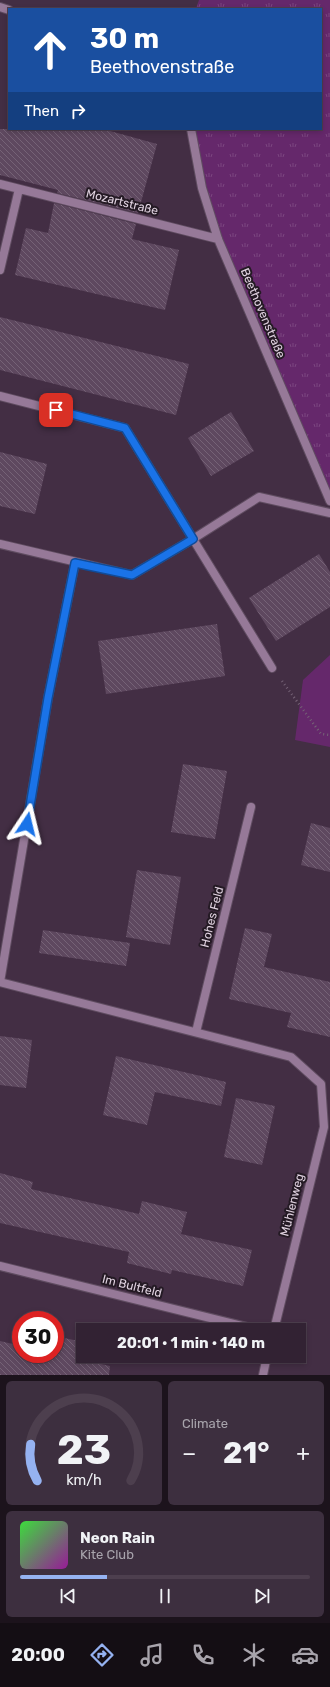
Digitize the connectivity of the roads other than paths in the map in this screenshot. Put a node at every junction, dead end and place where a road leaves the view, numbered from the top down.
1 (191, 130) edge
2 (0, 184) edge
3 (19, 189) junction
4 (218, 238) junction
5 (0, 270) edge
6 (0, 396) edge
7 (330, 501) edge
8 (330, 513) edge
9 (193, 539) junction
10 (0, 544) edge
11 (75, 563) junction
12 (272, 668) road end
13 (251, 807) dead end
14 (0, 982) edge
15 (196, 1032) junction
16 (0, 1266) edge
17 (231, 1323) edge
18 (276, 1323) edge
19 (266, 1363) edge
20 (263, 1375) edge

1 - 4 street, Beethovenstraße
2 - 3 street, Mozartstraße
3 - 4 street, Mozartstraße
3 - 5 street
4 - 7 street, Beethovenstraße
6 - 9 street
8 - 9 street
9 - 11 street
9 - 12 street
10 - 11 street
11 - 14 street
13 - 15 street, Hohes Feld
14 - 15 street
15 - 18 street, Mühlenweg
16 - 17 street, Im Bultfeld
19 - 20 street

